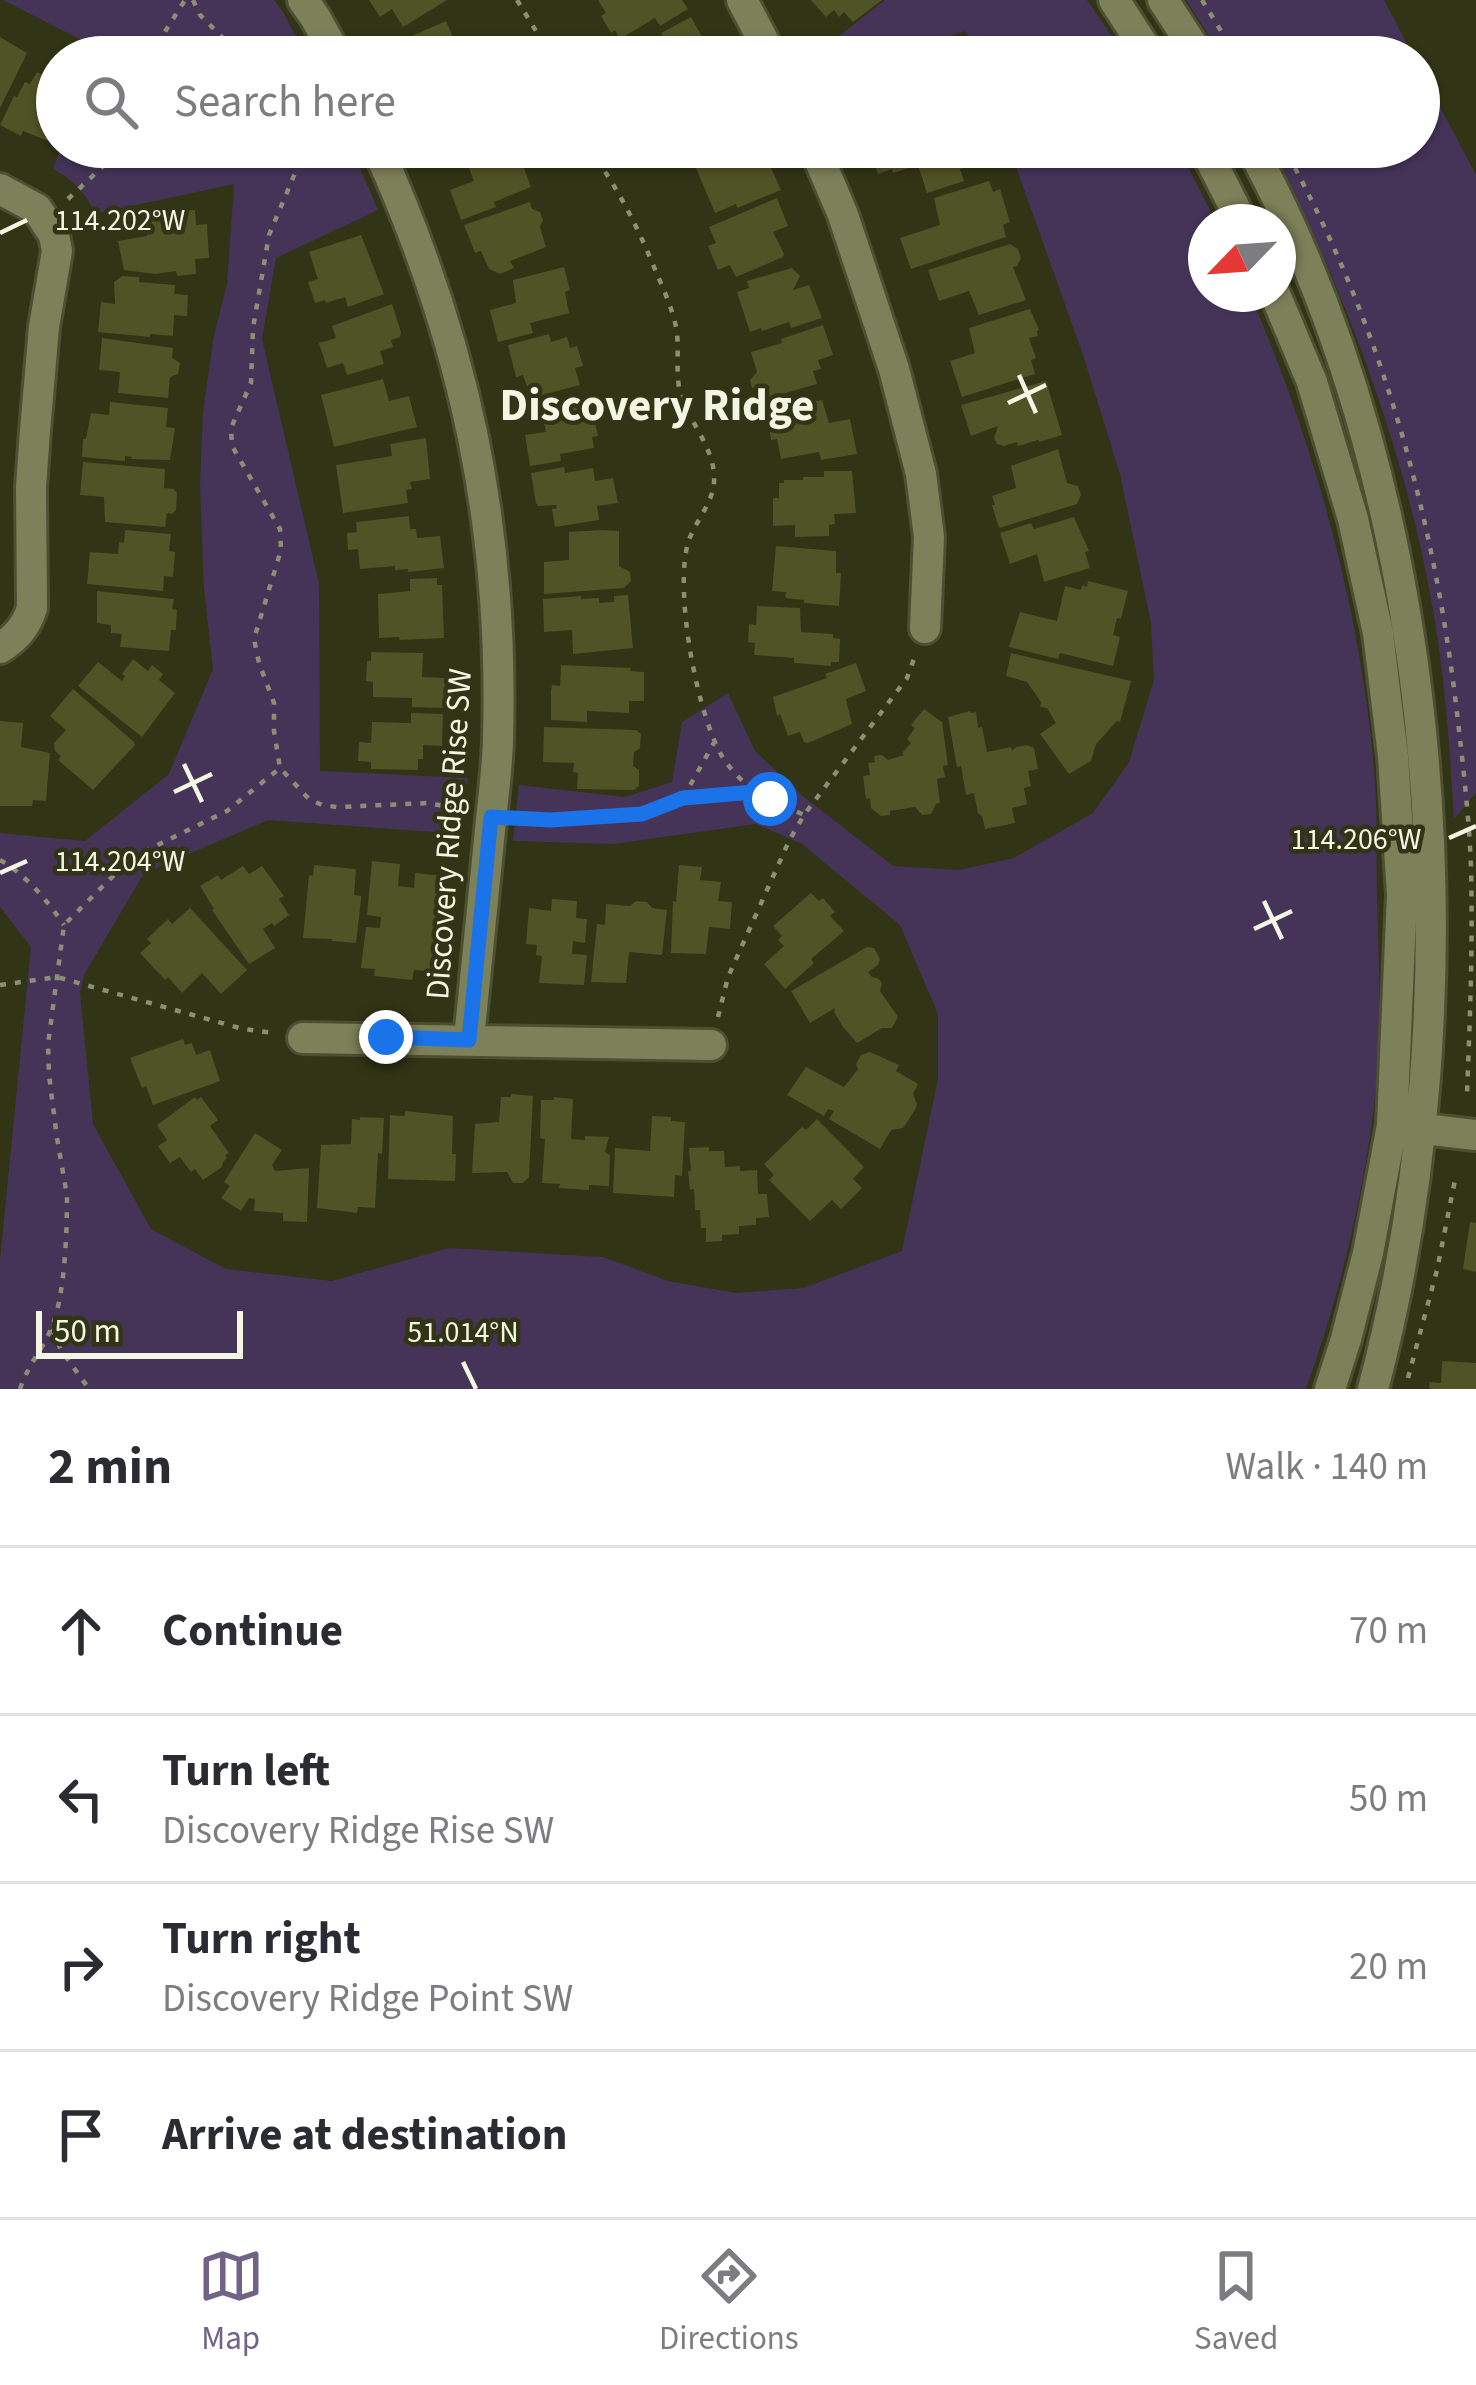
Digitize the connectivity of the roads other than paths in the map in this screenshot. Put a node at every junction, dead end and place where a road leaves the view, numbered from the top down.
1 (303, 0) edge
2 (742, 0) edge
3 (1114, 0) edge
4 (1163, 0) edge
5 (327, 36) edge
6 (761, 36) edge
7 (1137, 36) edge
8 (1186, 36) edge
9 (386, 168) edge
10 (823, 168) edge
11 (1215, 168) edge
12 (1261, 168) edge
13 (0, 189) edge
14 (1233, 204) edge
15 (1283, 312) edge
16 (925, 628) road end
17 (0, 648) edge
18 (303, 1038) road end
19 (469, 1040) junction
20 (711, 1045) road end
21 (1392, 1125) junction
22 (1433, 1131) junction
23 (1476, 1136) edge
24 (1330, 1389) edge
25 (1373, 1389) edge

1 - 5 street
2 - 6 street
3 - 7 street
4 - 8 street
9 - 19 street, Discovery Ridge Rise SW
10 - 16 street
11 - 14 street
12 - 22 street
13 - 17 street
15 - 21 street
18 - 19 street
19 - 20 street
21 - 22 street
21 - 24 street
22 - 23 street
22 - 25 street

